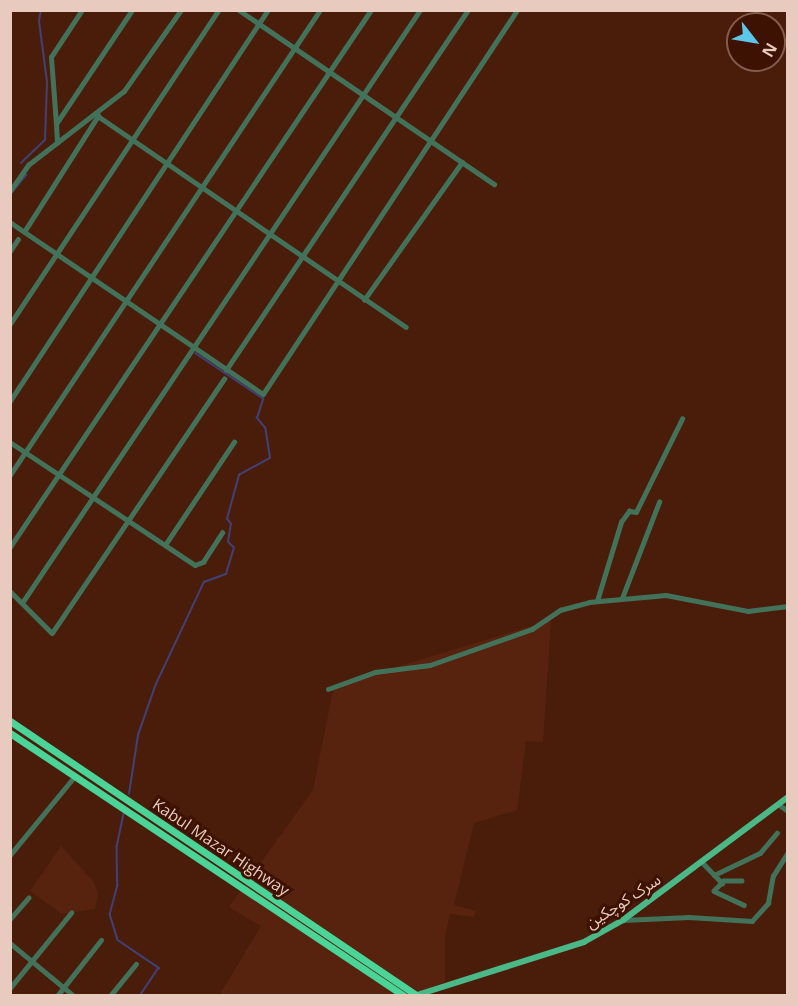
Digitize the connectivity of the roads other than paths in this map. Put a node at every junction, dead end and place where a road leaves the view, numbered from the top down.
1 (82, 10) edge
2 (132, 10) edge
3 (182, 10) edge
4 (219, 10) edge
5 (239, 10) edge
6 (268, 10) edge
7 (320, 10) edge
8 (370, 10) edge
9 (420, 10) edge
10 (468, 10) edge
11 (517, 10) edge
12 (258, 24) junction
13 (294, 48) junction
14 (330, 72) junction
15 (363, 95) junction
16 (98, 116) junction
17 (397, 117) junction
18 (56, 124) junction
19 (430, 138) junction
20 (134, 142) junction
21 (57, 143) junction
22 (462, 162) junction
23 (166, 165) junction
24 (10, 178) edge
25 (16, 183) junction
26 (494, 184) dead end
27 (201, 190) junction
28 (10, 191) edge
29 (235, 212) junction
30 (11, 223) edge
31 (24, 232) junction
32 (269, 236) junction
33 (18, 239) dead end
34 (10, 251) edge
35 (59, 255) junction
36 (303, 258) junction
37 (92, 279) junction
38 (335, 280) junction
39 (364, 300) junction
40 (126, 302) junction
41 (10, 324) edge
42 (159, 325) junction
43 (406, 327) dead end
44 (194, 348) junction
45 (226, 370) junction
46 (224, 379) dead end
47 (10, 401) edge
48 (682, 419) dead end
49 (10, 442) edge
50 (234, 442) dead end
51 (26, 452) junction
52 (62, 474) junction
53 (10, 475) edge
54 (97, 497) junction
55 (659, 502) dead end
56 (129, 520) junction
57 (222, 533) dead end
58 (165, 545) junction
59 (10, 547) edge
60 (10, 591) edge
61 (622, 598) junction
62 (597, 601) junction
63 (22, 603) junction
64 (788, 606) edge
65 (328, 689) dead end
66 (10, 721) edge
67 (10, 733) edge
68 (74, 777) junction
69 (788, 796) edge
70 (778, 804) junction
71 (788, 812) edge
72 (777, 833) dead end
73 (788, 852) edge
74 (10, 855) edge
75 (703, 863) junction
76 (714, 874) junction
77 (742, 881) dead end
78 (722, 883) junction
79 (28, 898) dead end
80 (744, 905) dead end
81 (71, 913) dead end
82 (10, 919) edge
83 (623, 920) junction
84 (101, 940) dead end
85 (10, 944) edge
86 (32, 962) junction
87 (136, 964) dead end
88 (64, 987) junction
89 (10, 988) edge
90 (417, 995) edge
91 (57, 996) edge
92 (74, 996) edge
93 (110, 996) edge
94 (405, 996) edge

1 - 18 street
2 - 18 street
3 - 16 street
4 - 20 street
5 - 12 street
6 - 12 street
7 - 13 street
8 - 14 street
9 - 15 street
10 - 17 street
11 - 19 street
12 - 13 street
12 - 23 street
13 - 14 street
13 - 27 street
14 - 15 street
14 - 29 street
15 - 17 street
15 - 32 street
16 - 20 street
16 - 21 street
16 - 31 street
17 - 19 street
17 - 36 street
18 - 21 street
19 - 22 street
19 - 38 street
20 - 23 street
20 - 35 street
21 - 25 street
22 - 26 street
22 - 39 street
23 - 27 street
23 - 37 street
24 - 25 street
25 - 28 street
27 - 29 street
27 - 40 street
29 - 32 street
29 - 42 street
30 - 31 street
31 - 35 street
32 - 36 street
32 - 44 street
33 - 34 street
35 - 37 street
35 - 41 street
36 - 38 street
36 - 45 street
37 - 40 street
37 - 47 street
38 - 39 street
38 - 45 street
39 - 43 street
40 - 42 street
40 - 51 street
42 - 44 street
42 - 52 street
44 - 45 street
44 - 54 street
46 - 56 street
48 - 62 street
49 - 51 street
50 - 58 street
51 - 52 street
51 - 53 street
52 - 54 street
52 - 59 street
54 - 56 street
54 - 63 street
55 - 61 street
56 - 58 street
56 - 63 street
57 - 58 street
60 - 63 street
61 - 62 street
61 - 64 street
62 - 65 street
66 - 90 highway, Kabul Mazar Highway
67 - 68 highway, Kabul Mazar Highway
68 - 74 street
68 - 94 highway, Kabul Mazar Highway
69 - 70 main road, سرک کوچکین
70 - 71 street
70 - 75 main road, سرک کوچکین
72 - 76 street
73 - 83 street
75 - 76 street
75 - 83 main road, سرک کوچکین
76 - 78 street
77 - 78 street
78 - 80 street
79 - 82 street
81 - 86 street
83 - 90 main road, سرک کوچکین
84 - 88 street
85 - 86 street
86 - 88 street
86 - 89 street
87 - 93 street
88 - 91 street
88 - 92 street

